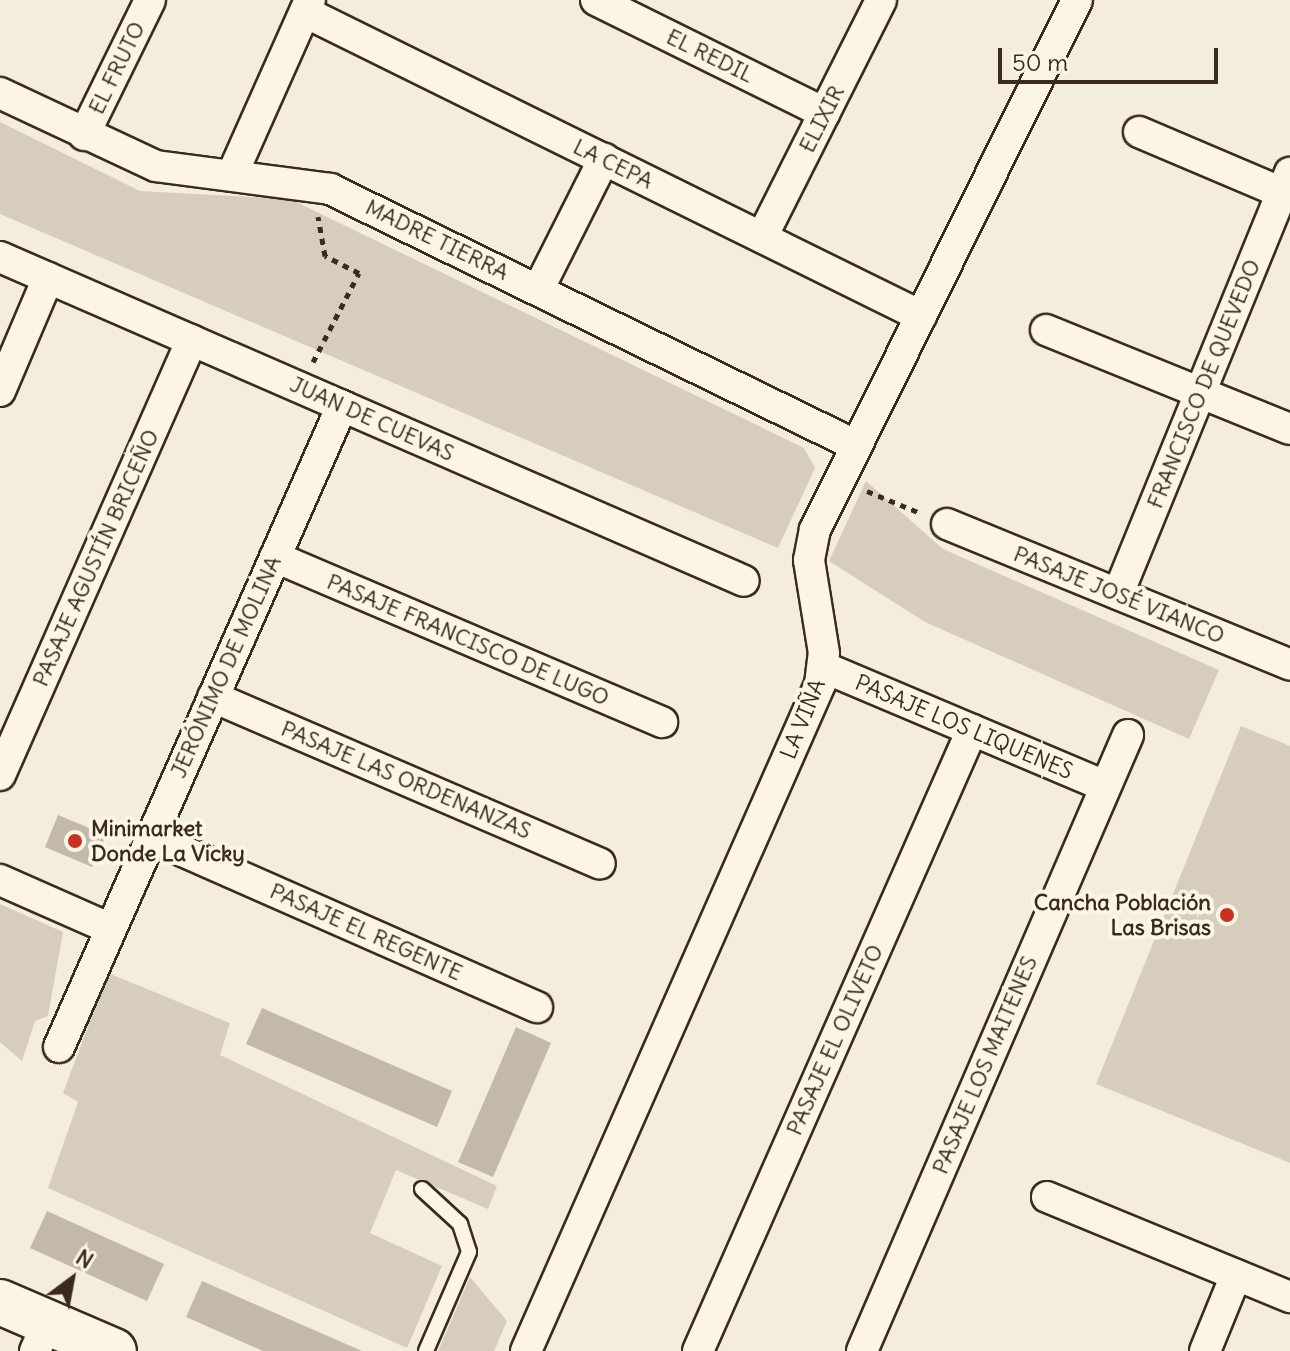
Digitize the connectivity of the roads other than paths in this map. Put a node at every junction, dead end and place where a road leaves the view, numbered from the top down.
1 (150, 0) edge
2 (596, 0) edge
3 (881, 0) edge
4 (1077, 0) edge
5 (307, 6) edge
6 (0, 93) edge
7 (825, 113) junction
8 (1139, 132) dead end
9 (84, 135) junction
10 (604, 159) junction
11 (232, 175) junction
12 (1287, 187) edge
13 (762, 237) junction
14 (0, 257) edge
15 (48, 278) junction
16 (538, 290) junction
17 (921, 316) junction
18 (1046, 330) dead end
19 (192, 340) junction
20 (0, 391) edge
21 (1200, 393) junction
22 (342, 406) junction
23 (1290, 429) edge
24 (857, 446) junction
25 (947, 524) road end
26 (275, 557) junction
27 (744, 581) dead end
28 (1118, 594) junction
29 (1290, 665) edge
30 (823, 667) junction
31 (213, 697) junction
32 (662, 722) dead end
33 (972, 730) junction
34 (1128, 735) dead end
35 (0, 775) edge
36 (1105, 786) junction
37 (151, 837) junction
38 (600, 864) dead end
39 (0, 880) edge
40 (111, 929) junction
41 (537, 1007) dead end
42 (59, 1047) dead end
43 (422, 1189) dead end
44 (1047, 1197) dead end
45 (1236, 1275) junction
46 (1290, 1297) edge
47 (0, 1302) edge
48 (42, 1337) edge
49 (114, 1351) edge
50 (426, 1351) edge
51 (526, 1351) edge
52 (698, 1351) edge
53 (862, 1351) edge
54 (1205, 1351) edge

1 - 9 street, EL FRUTO
2 - 7 street, EL REDIL
3 - 7 street, ELIXIR
4 - 17 street, LA VIÑA
5 - 10 street, LA CEPA
5 - 11 street
6 - 9 street, MADRE TIERRA
7 - 13 street, ELIXIR
8 - 12 street
9 - 11 street, MADRE TIERRA
10 - 13 street, LA CEPA
10 - 16 street
11 - 16 street, MADRE TIERRA
12 - 21 street, FRANCISCO DE QUEVEDO
13 - 17 street, LA CEPA
14 - 15 street, JUAN DE CUEVAS
15 - 19 street, JUAN DE CUEVAS
15 - 20 street
16 - 24 street, MADRE TIERRA
17 - 24 street, LA VIÑA
18 - 21 street
19 - 22 street, JUAN DE CUEVAS
19 - 35 street, PASAJE AGUSTÍN BRICEÑO
21 - 23 street
21 - 28 street, FRANCISCO DE QUEVEDO
22 - 26 street, JERÓNIMO DE MOLINA
22 - 27 street, JUAN DE CUEVAS
24 - 30 street, LA VIÑA
25 - 28 street, PASAJE JOSÉ VIANCO
26 - 31 street, JERÓNIMO DE MOLINA
26 - 32 street, PASAJE FRANCISCO DE LUGO
28 - 29 street, PASAJE JOSÉ VIANCO
30 - 33 street, PASAJE LOS LIQUENES
30 - 51 street, LA VIÑA
31 - 37 street, JERÓNIMO DE MOLINA
31 - 38 street, PASAJE LAS ORDENANZAS
33 - 36 street, PASAJE LOS LIQUENES
33 - 52 street, PASAJE EL OLIVETO
34 - 36 street, PASAJE LOS MAITENES
36 - 53 street, PASAJE LOS MAITENES
37 - 40 street, JERÓNIMO DE MOLINA
37 - 41 street, PASAJE EL REGENTE
39 - 40 street
40 - 42 street, JERÓNIMO DE MOLINA
43 - 50 lane
44 - 45 street
45 - 46 street
45 - 54 street
47 - 48 main road
48 - 49 main road

